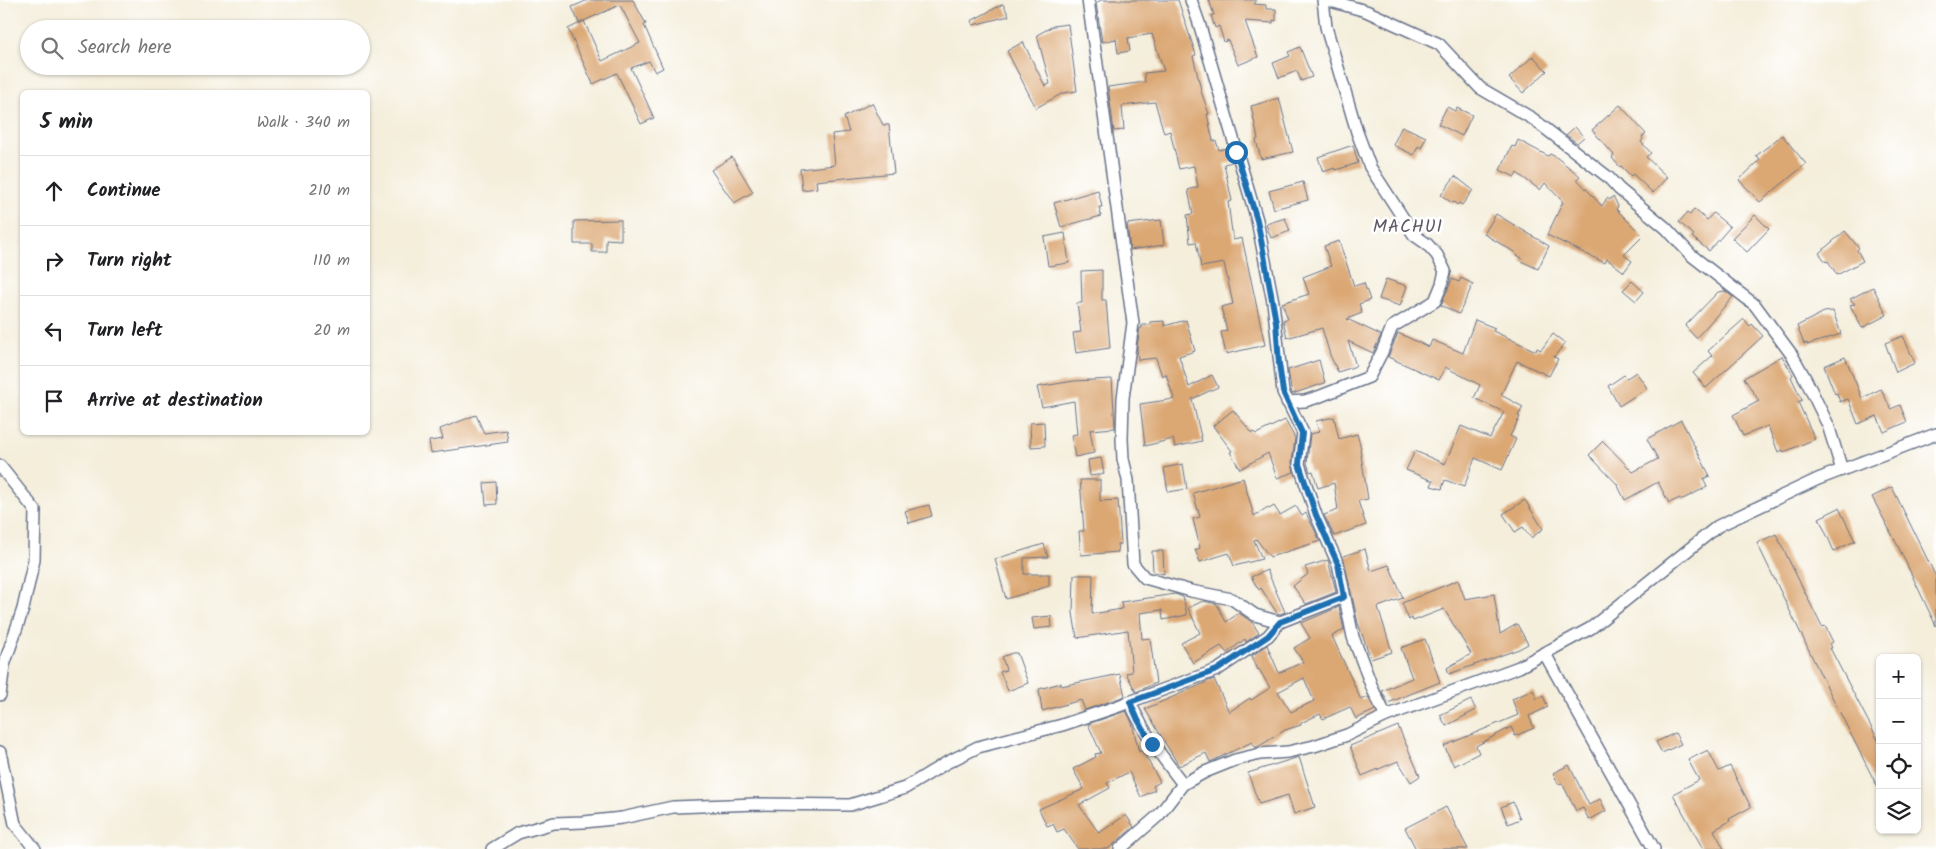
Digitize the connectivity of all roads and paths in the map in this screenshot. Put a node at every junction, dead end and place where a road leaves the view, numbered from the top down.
1 (1088, 0) edge
2 (1191, 0) edge
3 (1323, 0) edge
4 (1327, 0) edge
5 (1288, 402) junction
6 (1936, 434) edge
7 (0, 466) edge
8 (1842, 470) junction
9 (1344, 597) junction
10 (1280, 622) junction
11 (1546, 654) junction
12 (0, 694) edge
13 (1130, 702) junction
14 (1386, 716) junction
15 (0, 752) edge
16 (1183, 784) junction
17 (35, 849) edge
18 (492, 849) edge
19 (1120, 849) edge
20 (1654, 849) edge

1 - 10 street
2 - 5 street
3 - 5 street
4 - 8 street
5 - 9 street
6 - 8 street
7 - 12 street
8 - 11 street
9 - 10 street
9 - 14 street
10 - 13 street
11 - 14 street
11 - 20 street
13 - 16 street
13 - 18 street
14 - 16 street
15 - 17 street
16 - 19 street

